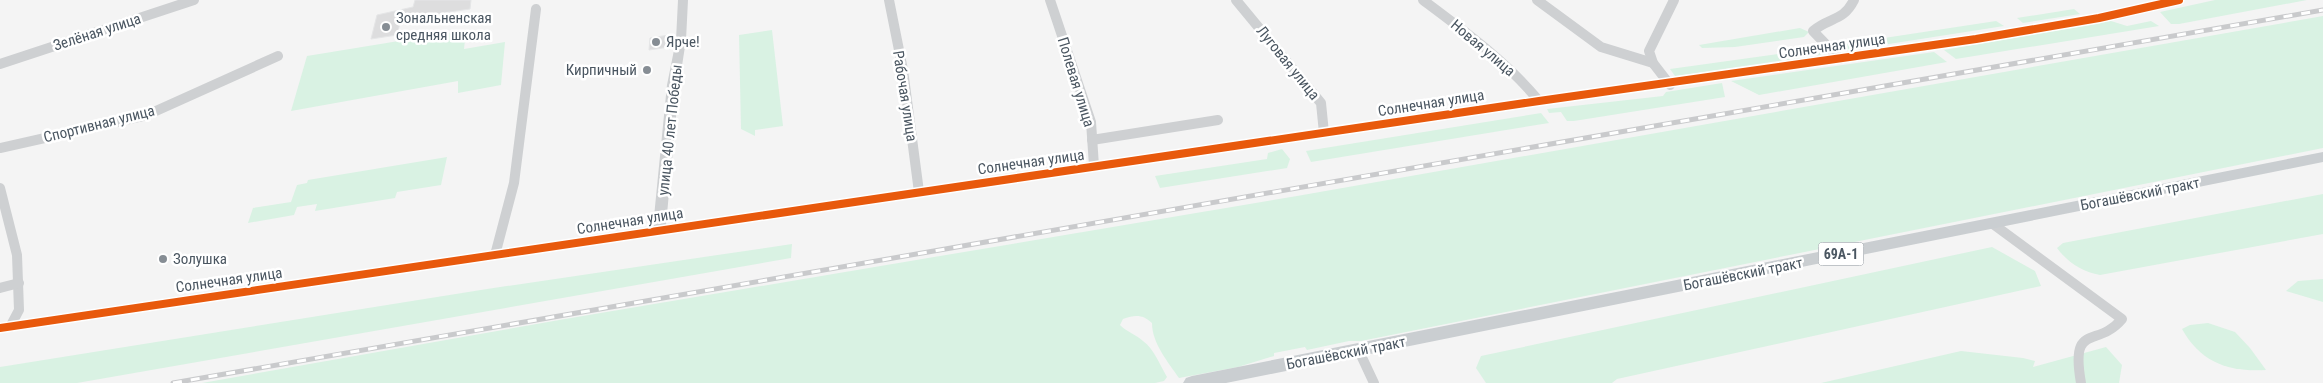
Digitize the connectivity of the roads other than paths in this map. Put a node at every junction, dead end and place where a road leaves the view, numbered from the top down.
1 (194, 0) edge
2 (683, 0) edge
3 (889, 0) edge
4 (1050, 0) edge
5 (1236, 0) edge
6 (1423, 0) edge
7 (1537, 0) edge
8 (1674, 0) edge
9 (1854, 0) edge
10 (2175, 0) edge
11 (536, 9) dead end
12 (278, 56) dead end
13 (1840, 59) junction
14 (1653, 63) junction
15 (0, 64) edge
16 (1670, 84) junction
17 (1539, 101) junction
18 (1218, 120) dead end
19 (1324, 133) junction
20 (1092, 140) junction
21 (0, 148) edge
22 (2323, 157) edge
23 (1094, 166) junction
24 (0, 188) edge
25 (919, 192) junction
26 (1993, 224) junction
27 (659, 230) junction
28 (495, 255) junction
29 (18, 283) junction
30 (0, 288) edge
31 (5, 327) edge
32 (1359, 351) junction
33 (1192, 383) edge
34 (1374, 383) edge
35 (2081, 383) edge

1 - 15 street, Зелёная улица
2 - 27 street, улица 40 лет Победы
3 - 25 street, Рабочая улица
4 - 20 street, Полевая улица
5 - 19 street, Луговая улица
6 - 17 street, Новая улица
7 - 14 street
8 - 14 street
9 - 13 street
10 - 13 street, Солнечная улица
11 - 28 street
12 - 21 street, Спортивная улица
13 - 16 street, Солнечная улица
14 - 16 street
16 - 17 street, Солнечная улица
17 - 19 street, Солнечная улица
18 - 20 street
19 - 23 street, Солнечная улица
20 - 23 street, Полевая улица
22 - 26 main road, Богашёвский тракт / 69А-1
23 - 25 street, Солнечная улица
24 - 29 street
25 - 27 street, Солнечная улица
26 - 32 main road, Богашёвский тракт / 69А-1
26 - 35 street
27 - 28 street, Солнечная улица
28 - 31 street, Солнечная улица
29 - 30 street
29 - 31 street
32 - 33 main road, Богашёвский тракт / 69А-1
32 - 34 street

